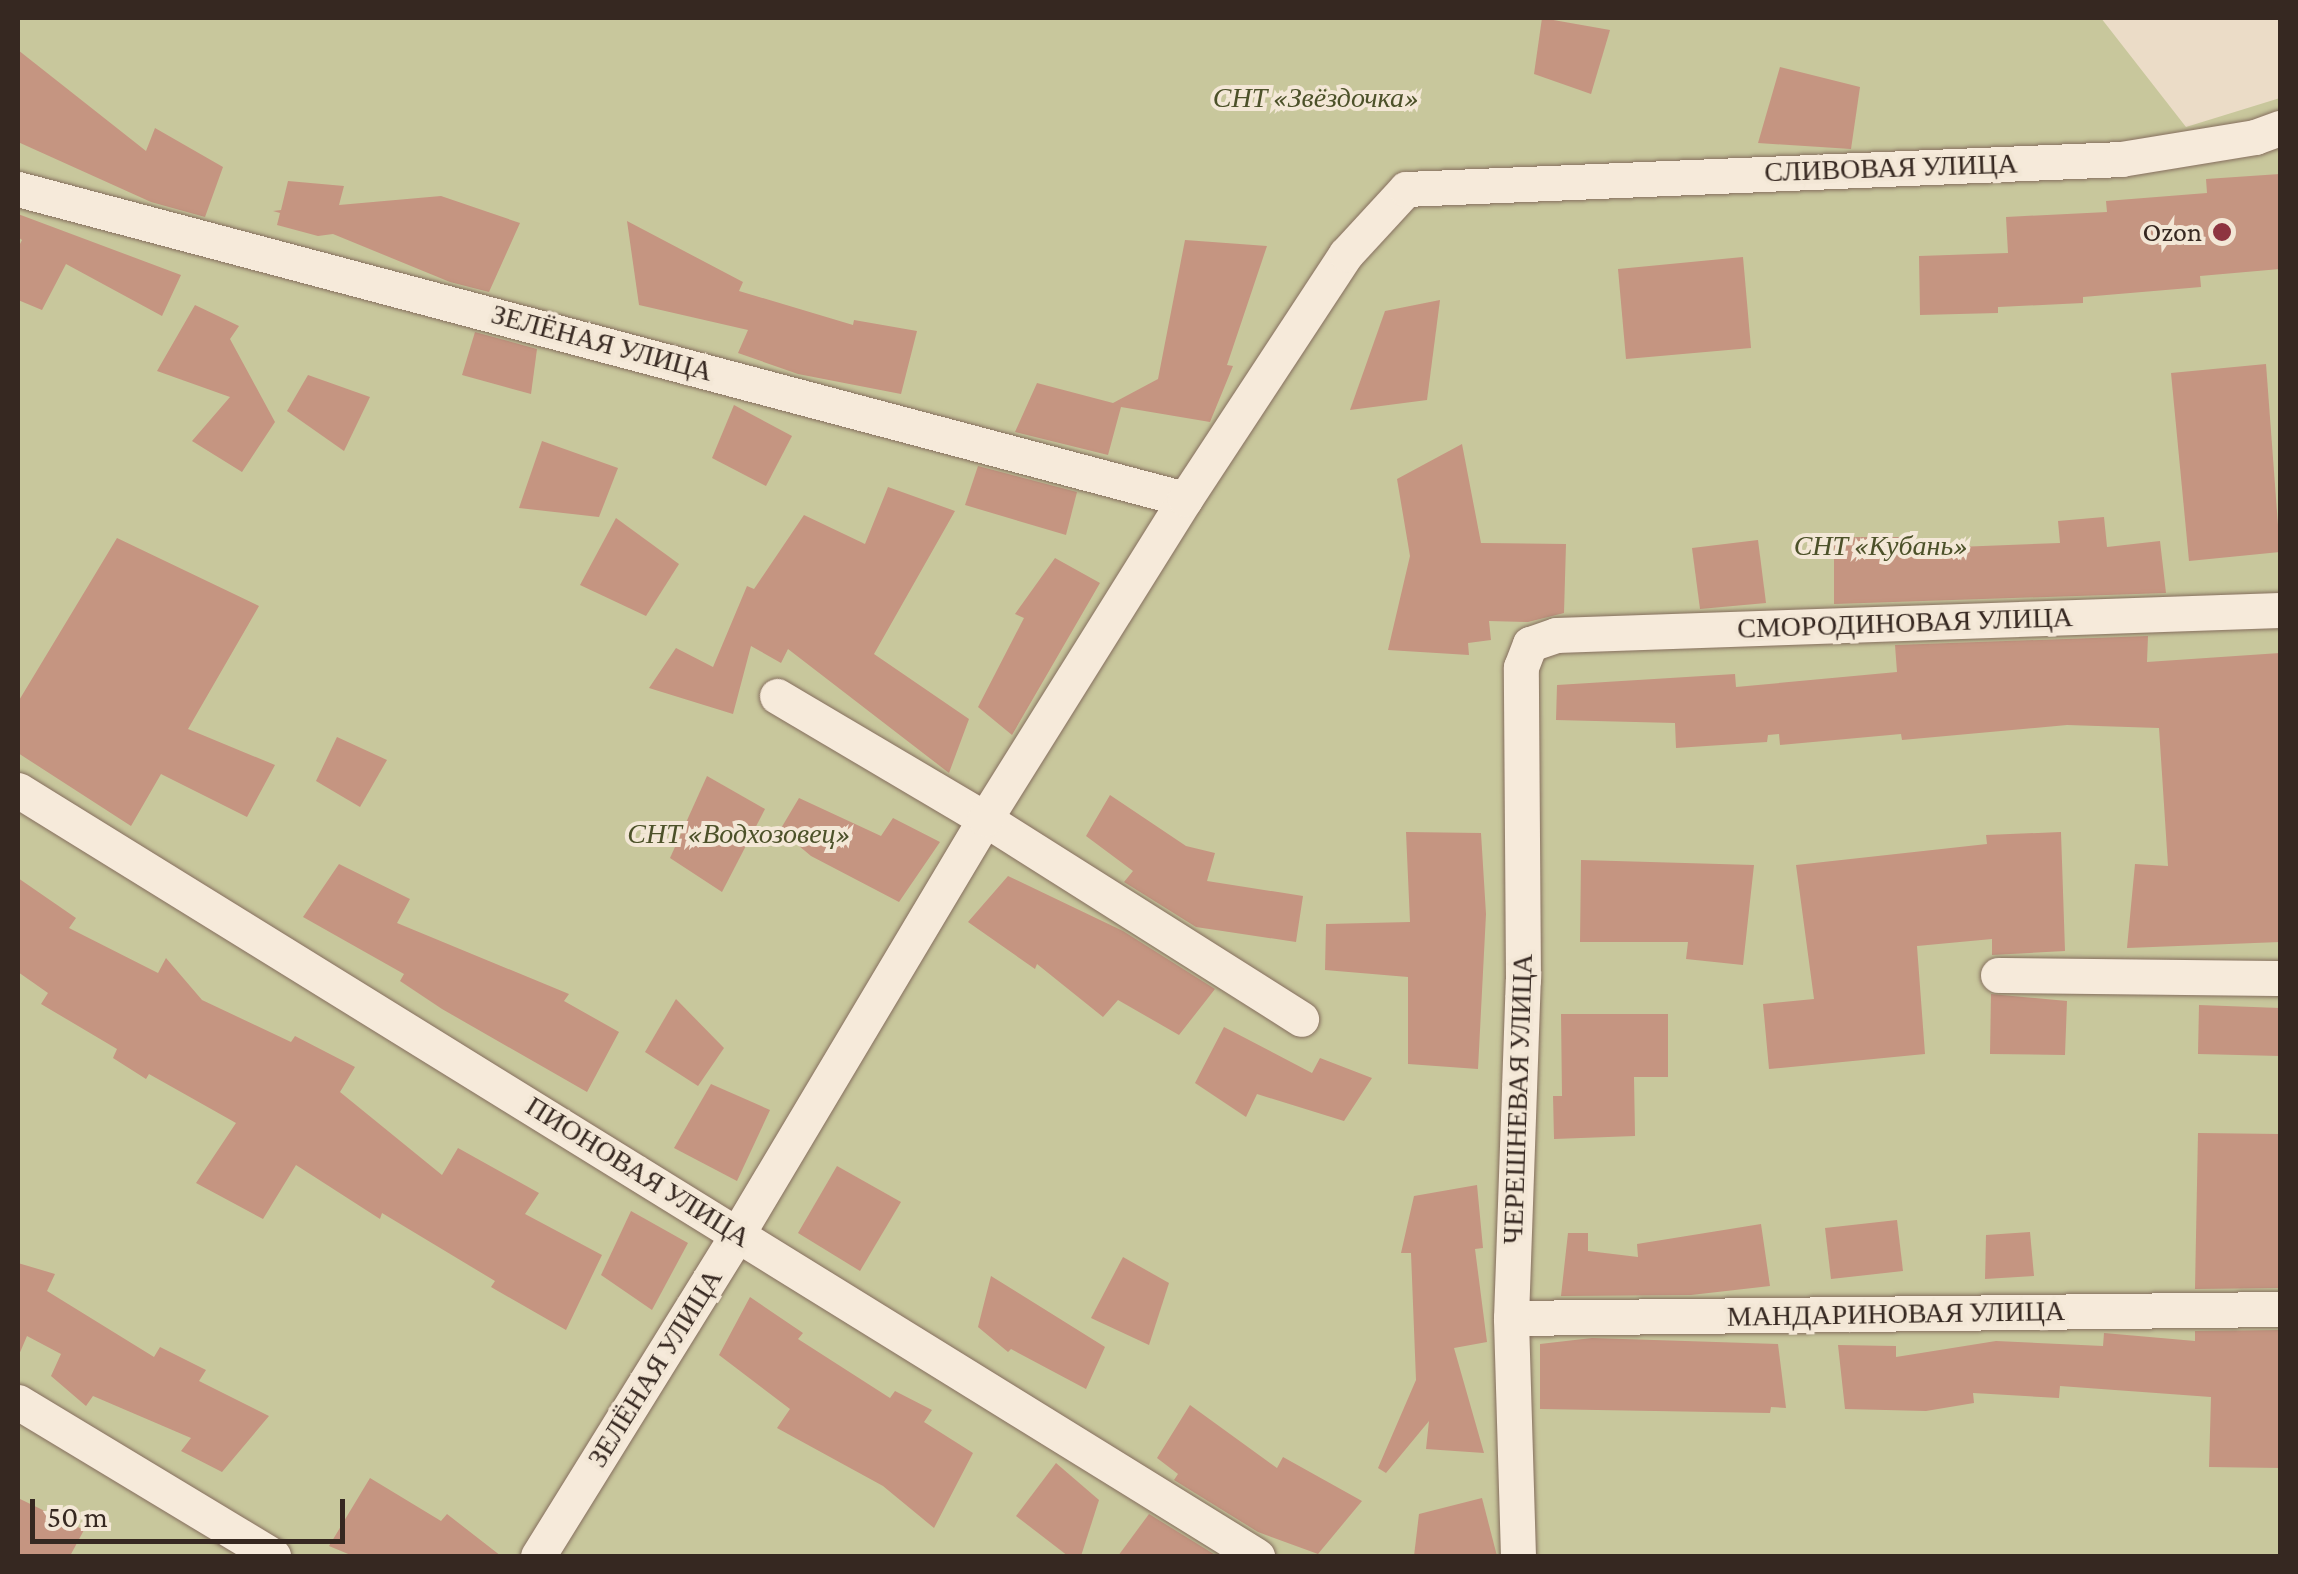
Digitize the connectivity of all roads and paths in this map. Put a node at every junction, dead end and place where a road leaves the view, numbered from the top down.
1 (2280, 128) edge
2 (1406, 189) joint
3 (18, 190) edge
4 (1186, 498) junction
5 (2280, 610) edge
6 (1530, 644) joint
7 (777, 696) dead end
8 (18, 790) edge
9 (985, 818) junction
10 (1998, 975) dead end
11 (2280, 978) edge
12 (1301, 1019) dead end
13 (738, 1233) junction
14 (2280, 1309) edge
15 (1510, 1318) junction
16 (18, 1402) edge
17 (273, 1556) edge
18 (538, 1556) edge
19 (1257, 1556) edge
20 (1518, 1556) edge

1 - 2 street, СЛИВОВАЯ УЛИЦА
2 - 4 street, ЗЕЛЁНАЯ УЛИЦА
3 - 4 street, ЗЕЛЁНАЯ УЛИЦА
4 - 9 street, ЗЕЛЁНАЯ УЛИЦА
5 - 6 street, СМОРОДИНОВАЯ УЛИЦА
6 - 15 street, ЧЕРЕШНЕВАЯ УЛИЦА
7 - 9 street
8 - 13 street, ПИОНОВАЯ УЛИЦА
9 - 12 street
9 - 13 street, ЗЕЛЁНАЯ УЛИЦА
10 - 11 street
13 - 18 street, ЗЕЛЁНАЯ УЛИЦА
13 - 19 street, ПИОНОВАЯ УЛИЦА
14 - 15 street, МАНДАРИНОВАЯ УЛИЦА
15 - 20 street, ЧЕРЕШНЕВАЯ УЛИЦА
16 - 17 street

